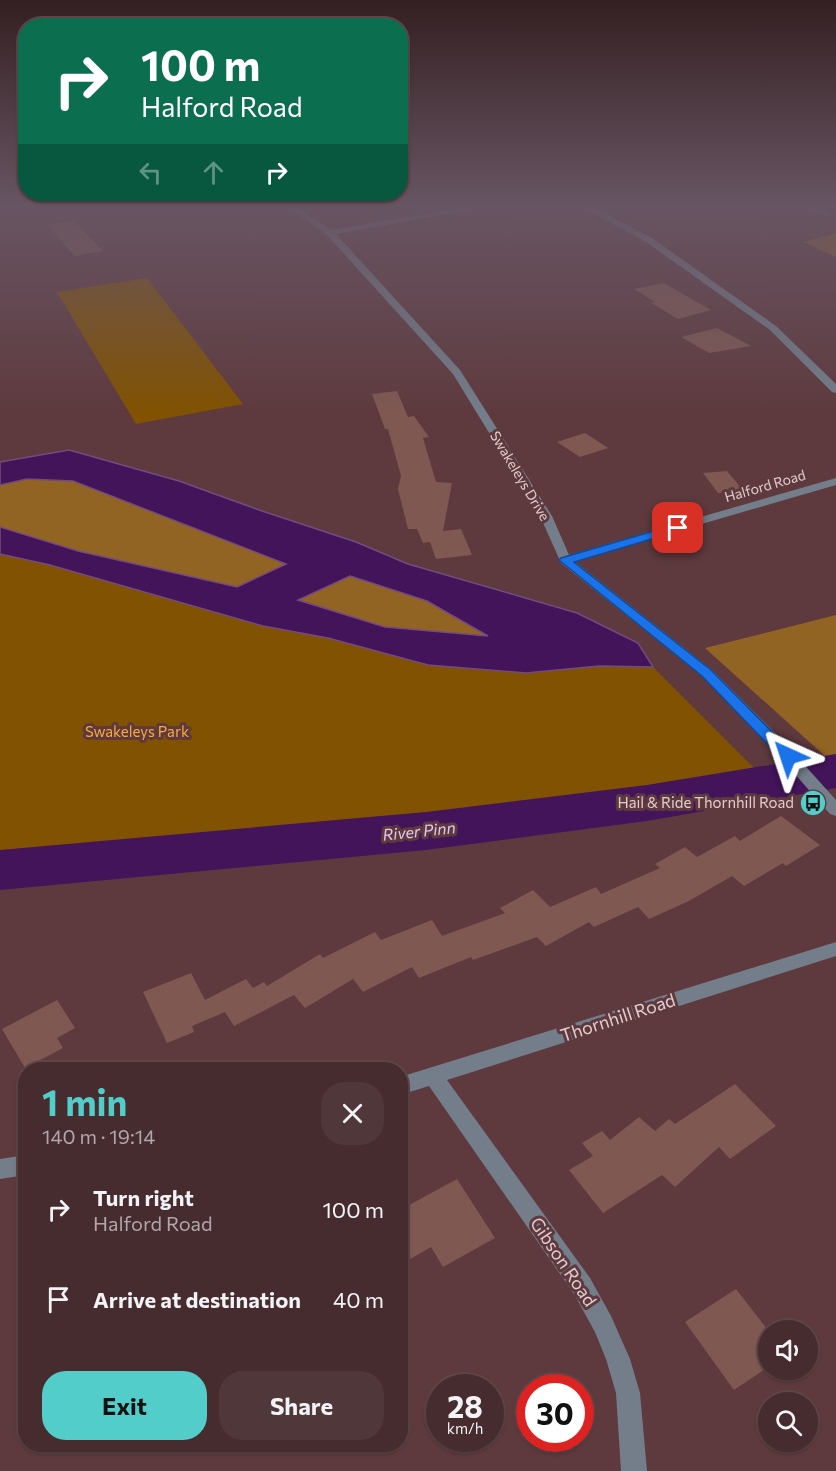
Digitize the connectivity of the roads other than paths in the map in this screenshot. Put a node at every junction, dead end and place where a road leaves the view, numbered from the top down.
1 (368, 275) edge
2 (698, 275) edge
3 (836, 390) edge
4 (836, 482) edge
5 (565, 560) junction
6 (836, 810) edge
7 (836, 949) edge
8 (434, 1077) junction
9 (408, 1084) edge
10 (18, 1166) edge
11 (0, 1169) edge
12 (634, 1471) edge

1 - 5 street, Swakeleys Drive
2 - 3 street
4 - 5 street, Halford Road
5 - 6 street, Swakeleys Drive
7 - 8 street, Thornhill Road
8 - 9 street, Thornhill Road
8 - 12 street, Gibson Road
10 - 11 street

